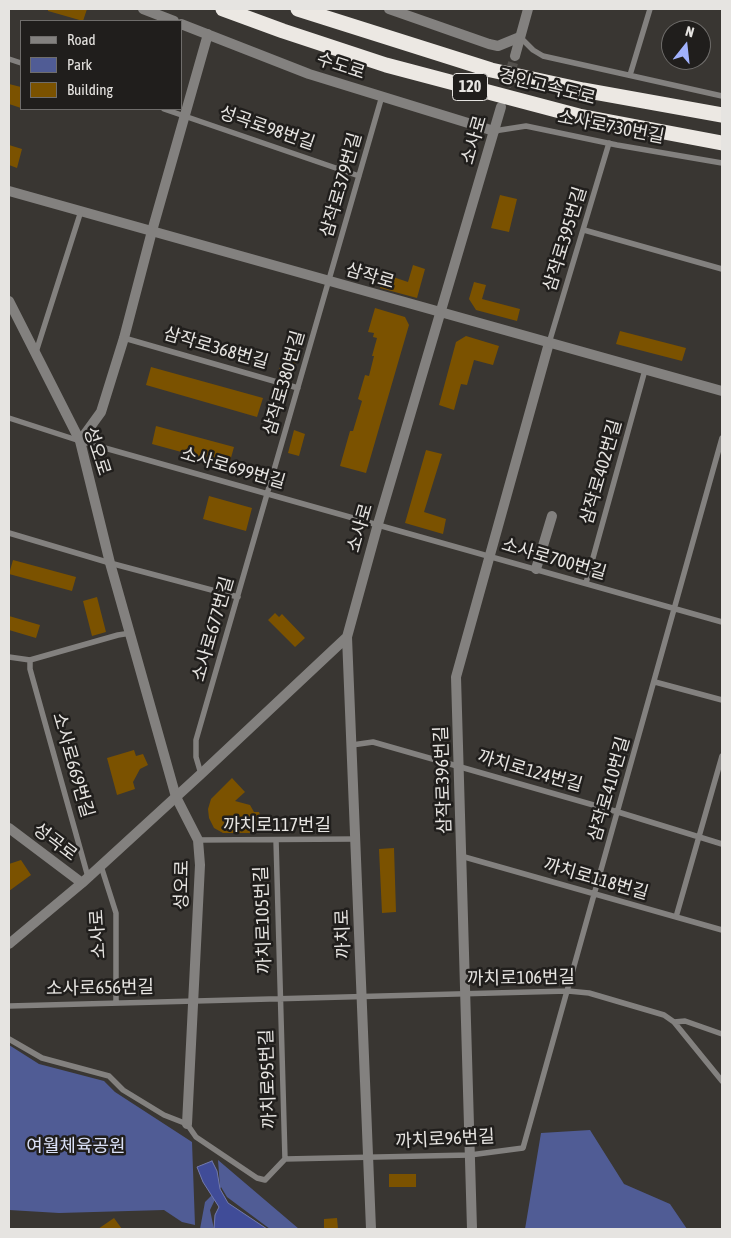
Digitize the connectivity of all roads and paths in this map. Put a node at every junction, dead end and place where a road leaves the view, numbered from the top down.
1 (143, 9) edge
2 (223, 9) edge
3 (298, 9) edge
4 (389, 9) edge
5 (528, 9) edge
6 (650, 9) edge
7 (406, 12) edge
8 (171, 20) edge
9 (182, 24) edge
10 (208, 34) junction
11 (520, 37) junction
12 (515, 56) tunnel mouth
13 (630, 75) junction
14 (382, 96) junction
15 (722, 96) edge
16 (501, 107) tunnel mouth
17 (167, 110) edge
18 (185, 116) junction
19 (722, 116) edge
20 (494, 131) junction
21 (609, 143) junction
22 (722, 143) edge
23 (722, 163) edge
24 (359, 176) junction
25 (9, 191) edge
26 (81, 212) junction
27 (584, 230) junction
28 (152, 232) junction
29 (722, 269) edge
30 (329, 282) junction
31 (9, 301) edge
32 (440, 313) junction
33 (124, 338) junction
34 (549, 343) junction
35 (35, 354) junction
36 (645, 370) junction
37 (298, 388) junction
38 (722, 391) edge
39 (9, 418) edge
40 (722, 438) edge
41 (80, 441) junction
42 (268, 494) junction
43 (552, 516) dead end
44 (378, 524) junction
45 (9, 533) edge
46 (490, 556) junction
47 (110, 564) junction
48 (536, 569) junction
49 (586, 583) junction
50 (238, 597) junction
51 (676, 609) junction
52 (722, 622) edge
53 (131, 633) junction
54 (347, 637) junction
55 (9, 657) edge
56 (30, 660) junction
57 (655, 682) junction
58 (722, 700) edge
59 (352, 744) junction
60 (722, 756) edge
61 (459, 766) junction
62 (201, 774) junction
63 (176, 798) junction
64 (618, 812) junction
65 (9, 828) edge
66 (699, 838) junction
67 (356, 839) junction
68 (198, 840) junction
69 (276, 840) junction
70 (722, 844) edge
71 (461, 856) junction
72 (101, 866) junction
73 (85, 880) junction
74 (595, 895) junction
75 (676, 917) junction
76 (722, 930) edge
77 (9, 944) edge
78 (568, 991) junction
79 (465, 994) junction
80 (362, 997) junction
81 (280, 999) junction
82 (193, 1001) junction
83 (116, 1003) junction
84 (9, 1006) edge
85 (674, 1022) junction
86 (722, 1034) edge
87 (9, 1039) edge
88 (722, 1081) edge
89 (187, 1124) junction
90 (523, 1148) joint
91 (470, 1155) junction
92 (368, 1157) junction
93 (285, 1159) junction
94 (371, 1229) edge
95 (472, 1229) edge

1 - 8 street
2 - 22 highway, 경인고속도로 / 120
3 - 19 highway, 경인고속도로 / 120
4 - 7 street
5 - 11 street
6 - 13 lane
7 - 11 street
9 - 10 street, 수도로
10 - 14 street, 수도로
10 - 18 street
11 - 12 street
11 - 13 lane
13 - 15 lane
14 - 20 street, 수도로
14 - 24 lane, 삼작로379번길
16 - 20 street, 소사로
17 - 18 lane, 성곡로98번길
18 - 24 lane, 성곡로98번길
18 - 28 street
20 - 21 lane, 소사로730번길
20 - 32 street, 소사로
21 - 23 lane, 소사로730번길
21 - 27 lane, 삼작로395번길
24 - 30 lane, 삼작로379번길
25 - 26 street, 삼작로
26 - 28 street, 삼작로
26 - 35 lane
27 - 29 lane
27 - 34 lane, 삼작로395번길
28 - 30 street, 삼작로
28 - 33 street
30 - 32 street, 삼작로
30 - 37 lane, 삼작로380번길
31 - 35 street, 성오로
32 - 34 street, 삼작로
32 - 44 street, 소사로
33 - 37 lane, 삼작로368번길
33 - 41 street
34 - 36 street, 삼작로
34 - 46 street, 삼작로396번길
35 - 41 street, 성오로
36 - 38 street, 삼작로
36 - 49 lane, 삼작로402번길
37 - 42 lane, 삼작로380번길
39 - 41 lane, 소사로699번길
40 - 51 lane, 삼작로410번길
41 - 42 lane, 소사로699번길
41 - 47 street, 성오로
42 - 44 lane, 소사로699번길
42 - 50 lane, 소사로677번길
43 - 48 street
44 - 46 lane, 소사로700번길
44 - 54 street, 소사로
45 - 47 lane
46 - 48 lane, 소사로700번길
46 - 61 street, 삼작로396번길
47 - 50 lane
47 - 53 street, 성오로
48 - 49 lane, 소사로700번길
49 - 51 lane, 소사로700번길
50 - 62 lane, 소사로677번길
51 - 52 lane, 소사로700번길
51 - 57 lane, 삼작로410번길
53 - 56 lane
53 - 63 street, 성오로
54 - 59 street, 까치로
54 - 62 street, 소사로
55 - 56 lane
56 - 73 lane, 소사로669번길
57 - 58 lane
57 - 64 lane, 삼작로410번길
59 - 61 lane, 까치로124번길
59 - 67 street, 까치로
60 - 66 lane
61 - 64 lane, 까치로124번길
61 - 71 street, 삼작로396번길
62 - 63 street, 소사로
63 - 68 street, 성오로
63 - 72 street, 소사로
64 - 66 lane, 까치로124번길
64 - 74 lane, 삼작로410번길
65 - 73 street, 성곡로
66 - 70 lane, 까치로124번길
66 - 75 lane
67 - 69 lane, 까치로117번길
67 - 80 street, 까치로
68 - 69 lane, 까치로117번길
68 - 82 street, 성오로
69 - 81 lane, 까치로105번길
71 - 74 lane, 까치로118번길
71 - 79 street, 삼작로396번길
72 - 73 street, 소사로
72 - 83 lane, 소사로
73 - 77 street, 소사로
74 - 75 lane, 까치로118번길
74 - 78 lane, 삼작로410번길
75 - 76 lane, 까치로118번길
78 - 79 lane, 까치로106번길
78 - 85 lane, 까치로106번길
78 - 90 lane, 삼작로410번길
79 - 80 lane, 까치로106번길
79 - 91 street, 삼작로396번길
80 - 81 lane, 까치로105번길
80 - 92 street, 까치로
81 - 82 lane, 까치로105번길
81 - 93 lane, 까치로95번길
82 - 83 lane, 소사로656번길
82 - 89 street, 성오로
83 - 84 lane, 소사로656번길
85 - 86 lane, 까치로106번길
85 - 88 lane, 까치로106번길
87 - 89 lane
89 - 93 lane
90 - 91 lane, 까치로96번길
91 - 92 lane, 까치로96번길
91 - 95 street, 삼작로396번길
92 - 93 lane
92 - 94 street, 까치로

